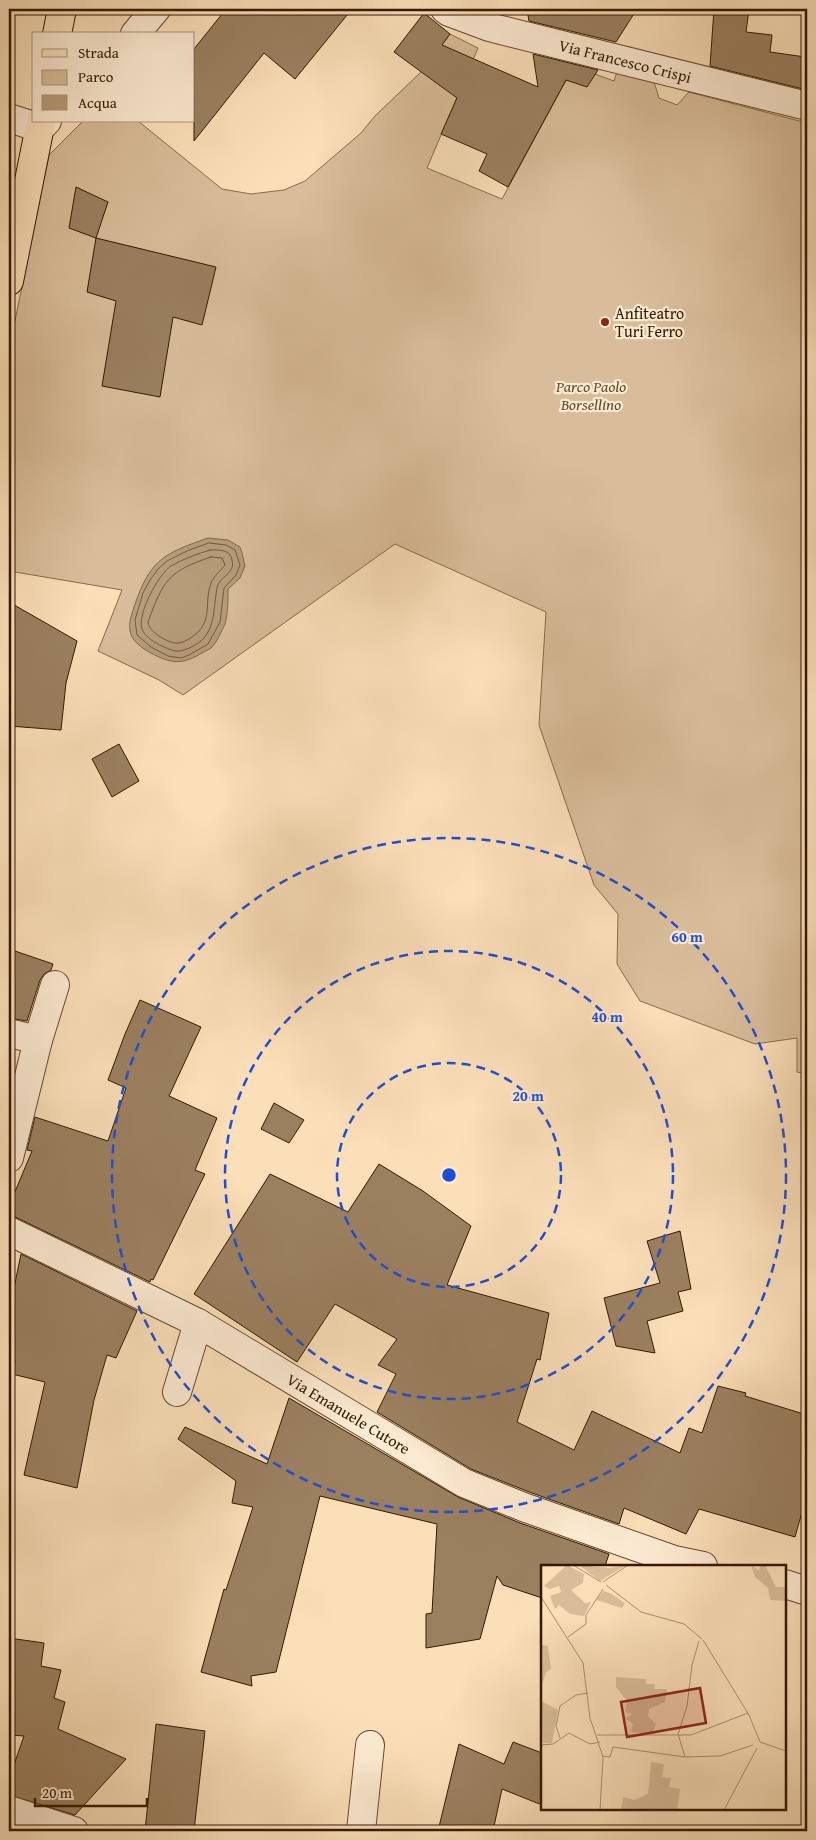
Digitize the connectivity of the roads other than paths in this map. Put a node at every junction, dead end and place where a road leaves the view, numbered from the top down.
1 (62, 9) edge
2 (156, 9) edge
3 (445, 9) edge
4 (57, 32) edge
5 (137, 32) edge
6 (807, 106) edge
7 (9, 118) edge
8 (42, 124) edge
9 (9, 281) edge
10 (55, 985) dead end
11 (9, 1033) edge
12 (38, 1040) junction
13 (9, 1158) edge
14 (9, 1232) edge
15 (198, 1323) junction
16 (177, 1392) dead end
17 (698, 1565) edge
18 (786, 1584) edge
19 (807, 1591) edge
20 (370, 1745) dead end
21 (9, 1810) edge
22 (74, 1831) edge
23 (361, 1831) edge

1 - 4 main road
2 - 5 street
3 - 6 street, Via Francesco Crispi
7 - 8 street
8 - 9 main road
10 - 12 street
11 - 12 street
12 - 13 street
14 - 15 street, Via Emanuele Cutore
15 - 16 street
15 - 17 street, Via Emanuele Cutore
18 - 19 street
20 - 23 street
21 - 22 street

